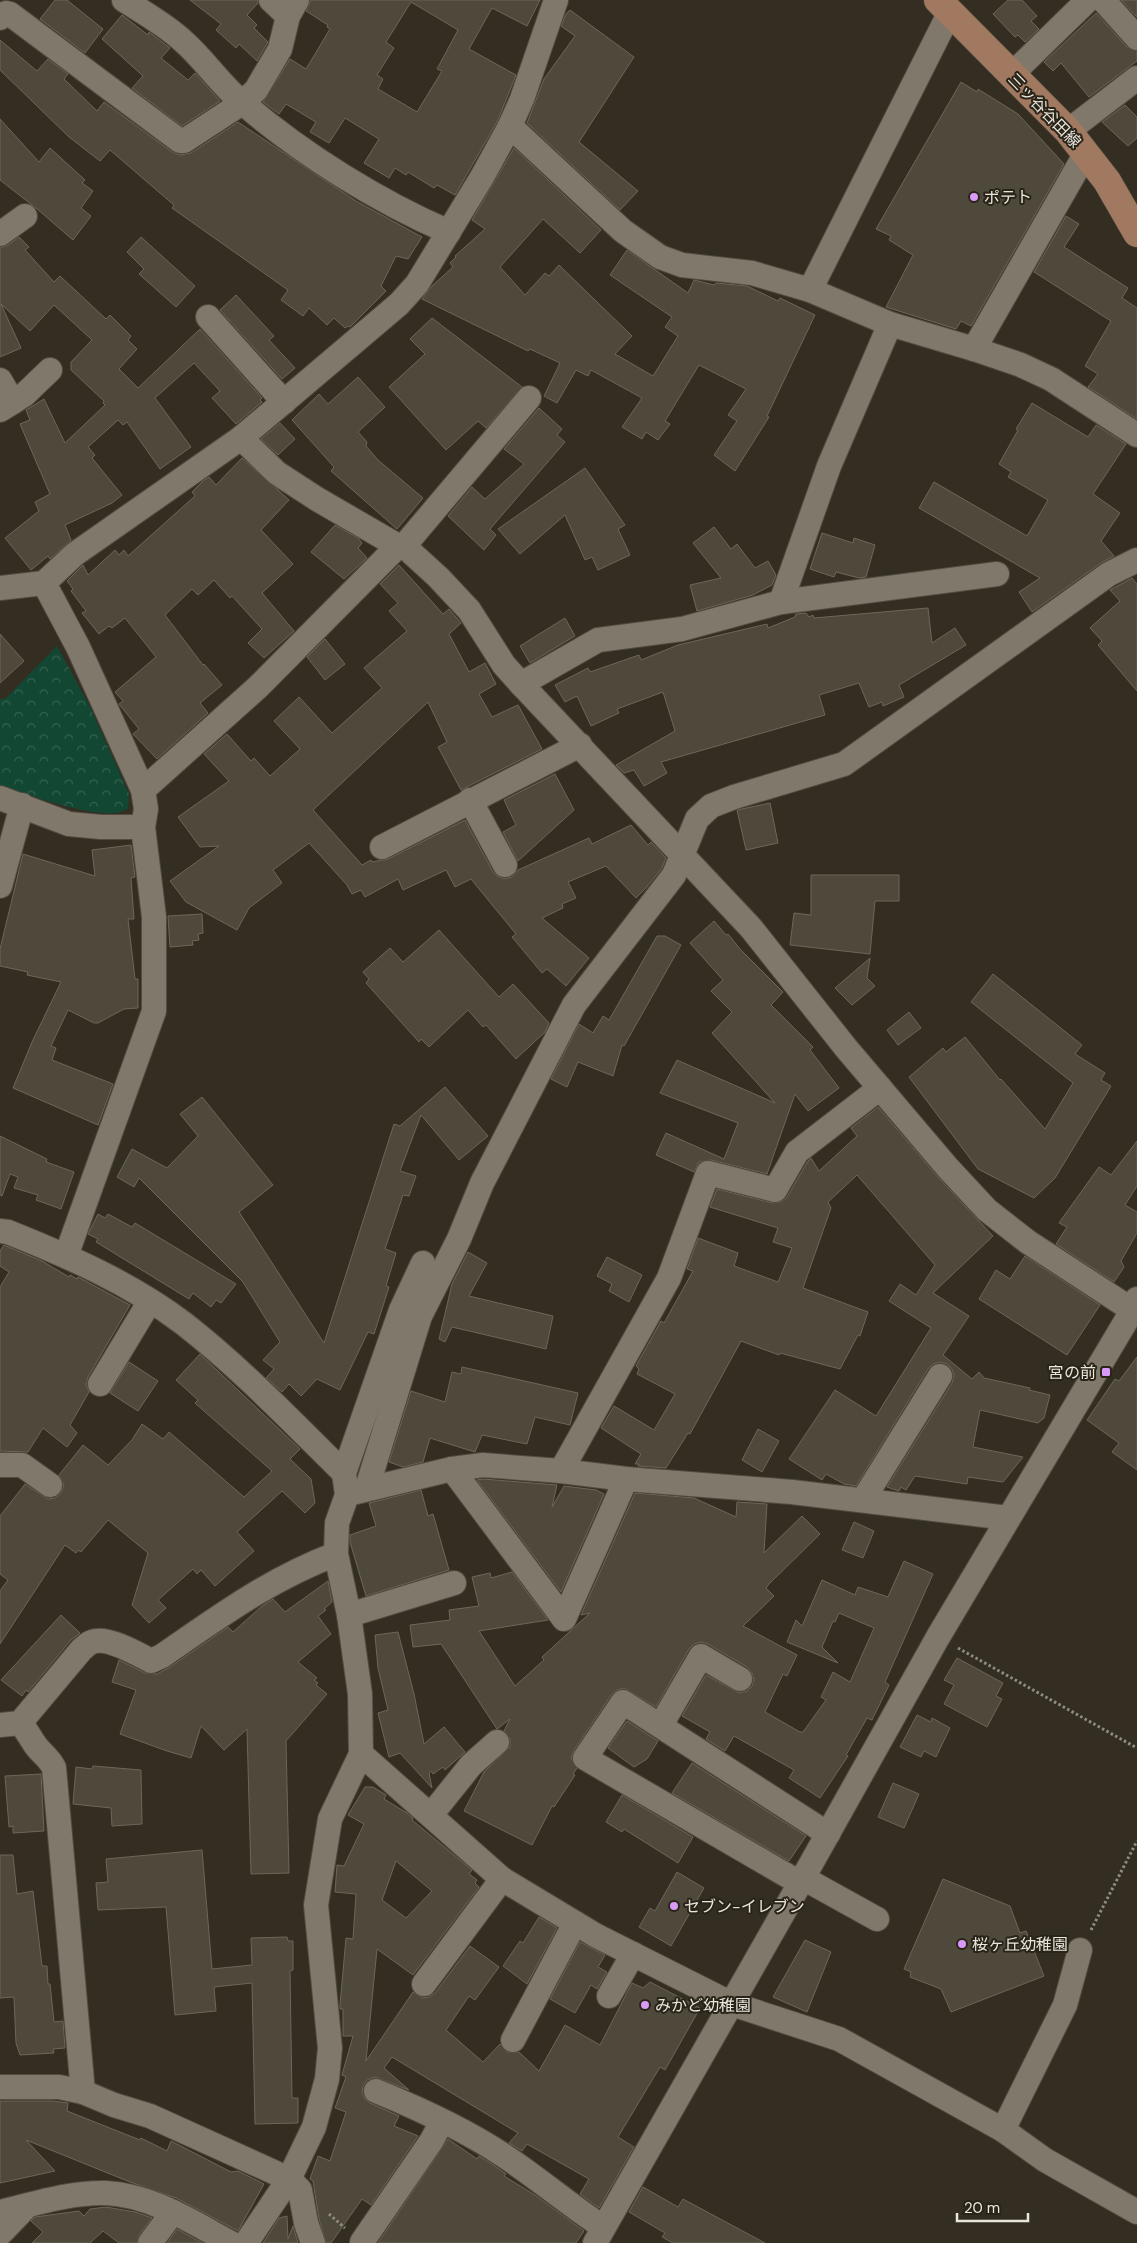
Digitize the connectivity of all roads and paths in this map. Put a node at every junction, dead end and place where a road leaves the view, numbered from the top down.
1 (124, 0) edge
2 (271, 0) edge
3 (556, 0) edge
4 (1088, 0) edge
5 (1103, 0) edge
6 (944, 6) edge
7 (293, 8) edge
8 (0, 18) edge
9 (1137, 38) edge
10 (1011, 75) junction
11 (1137, 78) edge
12 (242, 103) junction
13 (510, 126) junction
14 (1068, 131) junction
15 (1086, 153) junction
16 (24, 216) dead end
17 (449, 232) junction
18 (1137, 233) edge
19 (0, 234) edge
20 (810, 290) junction
21 (208, 317) dead end
22 (890, 324) junction
23 (974, 348) junction
24 (50, 370) dead end
25 (0, 380) edge
26 (529, 398) dead end
27 (284, 402) junction
28 (6, 406) edge
29 (1137, 435) edge
30 (241, 438) junction
31 (401, 546) junction
32 (1137, 560) edge
33 (997, 574) dead end
34 (44, 583) junction
35 (0, 588) edge
36 (781, 602) junction
37 (521, 684) junction
38 (580, 746) junction
39 (144, 790) junction
40 (0, 798) edge
41 (470, 800) junction
42 (22, 805) junction
43 (143, 827) junction
44 (382, 847) dead end
45 (683, 855) junction
46 (505, 865) dead end
47 (0, 886) edge
48 (880, 1088) junction
49 (0, 1231) edge
50 (66, 1256) junction
51 (423, 1263) dead end
52 (150, 1301) junction
53 (1135, 1308) edge
54 (940, 1376) dead end
55 (100, 1384) dead end
56 (0, 1465) edge
57 (452, 1469) junction
58 (562, 1471) junction
59 (626, 1479) junction
60 (50, 1485) dead end
61 (353, 1485) junction
62 (863, 1500) junction
63 (1008, 1518) junction
64 (336, 1554) junction
65 (454, 1583) dead end
66 (349, 1615) junction
67 (938, 1637) junction
68 (740, 1679) dead end
69 (10, 1724) edge
70 (662, 1726) junction
71 (497, 1742) dead end
72 (1137, 1748) edge
73 (362, 1754) junction
74 (431, 1815) junction
75 (828, 1834) junction
76 (1137, 1841) edge
77 (502, 1879) junction
78 (802, 1881) junction
79 (877, 1919) dead end
80 (576, 1923) junction
81 (1080, 1950) joint
82 (632, 1954) junction
83 (424, 1984) dead end
84 (609, 1996) dead end
85 (732, 2004) junction
86 (513, 2040) dead end
87 (0, 2087) edge
88 (376, 2091) dead end
89 (83, 2092) junction
90 (442, 2120) junction
91 (1004, 2130) junction
92 (294, 2184) junction
93 (27, 2206) junction
94 (0, 2212) edge
95 (173, 2212) junction
96 (1137, 2212) edge
97 (0, 2234) edge
98 (599, 2235) edge
99 (362, 2242) edge
100 (150, 2243) edge
101 (230, 2243) edge
102 (246, 2243) edge
103 (313, 2243) edge

1 - 12 street
2 - 7 street
3 - 13 street
4 - 10 street
5 - 9 street
6 - 10 main road, 三ッ谷谷田線
6 - 20 street
7 - 12 street
8 - 12 street
10 - 14 main road, 三ッ谷谷田線
11 - 14 street
12 - 17 street
13 - 17 street
13 - 20 street
14 - 15 main road, 三ッ谷谷田線
15 - 18 main road, 三ッ谷谷田線
15 - 23 street
16 - 19 street
17 - 27 street
20 - 22 street
21 - 27 street
22 - 23 street
22 - 36 street
23 - 29 street
24 - 28 street
25 - 28 street
26 - 31 street
27 - 30 street
30 - 31 street
30 - 34 street
31 - 37 street
31 - 39 street
32 - 45 street
33 - 36 street
34 - 35 street
34 - 39 street
36 - 37 street
37 - 38 street
38 - 41 street
38 - 45 street
39 - 43 street
40 - 42 street
41 - 44 street
41 - 46 street
42 - 43 street
42 - 47 street
43 - 50 street
45 - 48 street
45 - 61 street
48 - 53 street
48 - 58 street
49 - 50 street
50 - 52 street
51 - 61 street
52 - 55 street
52 - 61 street
53 - 63 street
54 - 62 street
56 - 60 street
57 - 58 street
57 - 59 street
57 - 61 street
58 - 59 street
59 - 62 street
61 - 64 street
62 - 63 street
63 - 67 street
64 - 66 street
64 - 69 street
65 - 66 street
66 - 73 street
67 - 72 path
67 - 75 street
68 - 70 street
69 - 89 street
70 - 75 street
70 - 78 street
71 - 74 street
73 - 74 street
73 - 92 street
74 - 77 street
75 - 78 street
76 - 81 path
77 - 80 street
77 - 83 street
78 - 79 street
78 - 85 street
80 - 82 street
80 - 86 street
81 - 91 street
82 - 84 street
82 - 85 street
85 - 91 street
85 - 98 street
87 - 89 street
88 - 90 street
89 - 92 street
90 - 98 street
90 - 99 street
91 - 96 street
92 - 99 path
92 - 102 street
92 - 103 street
93 - 94 street
93 - 95 street
93 - 97 street
95 - 100 street
95 - 101 street

